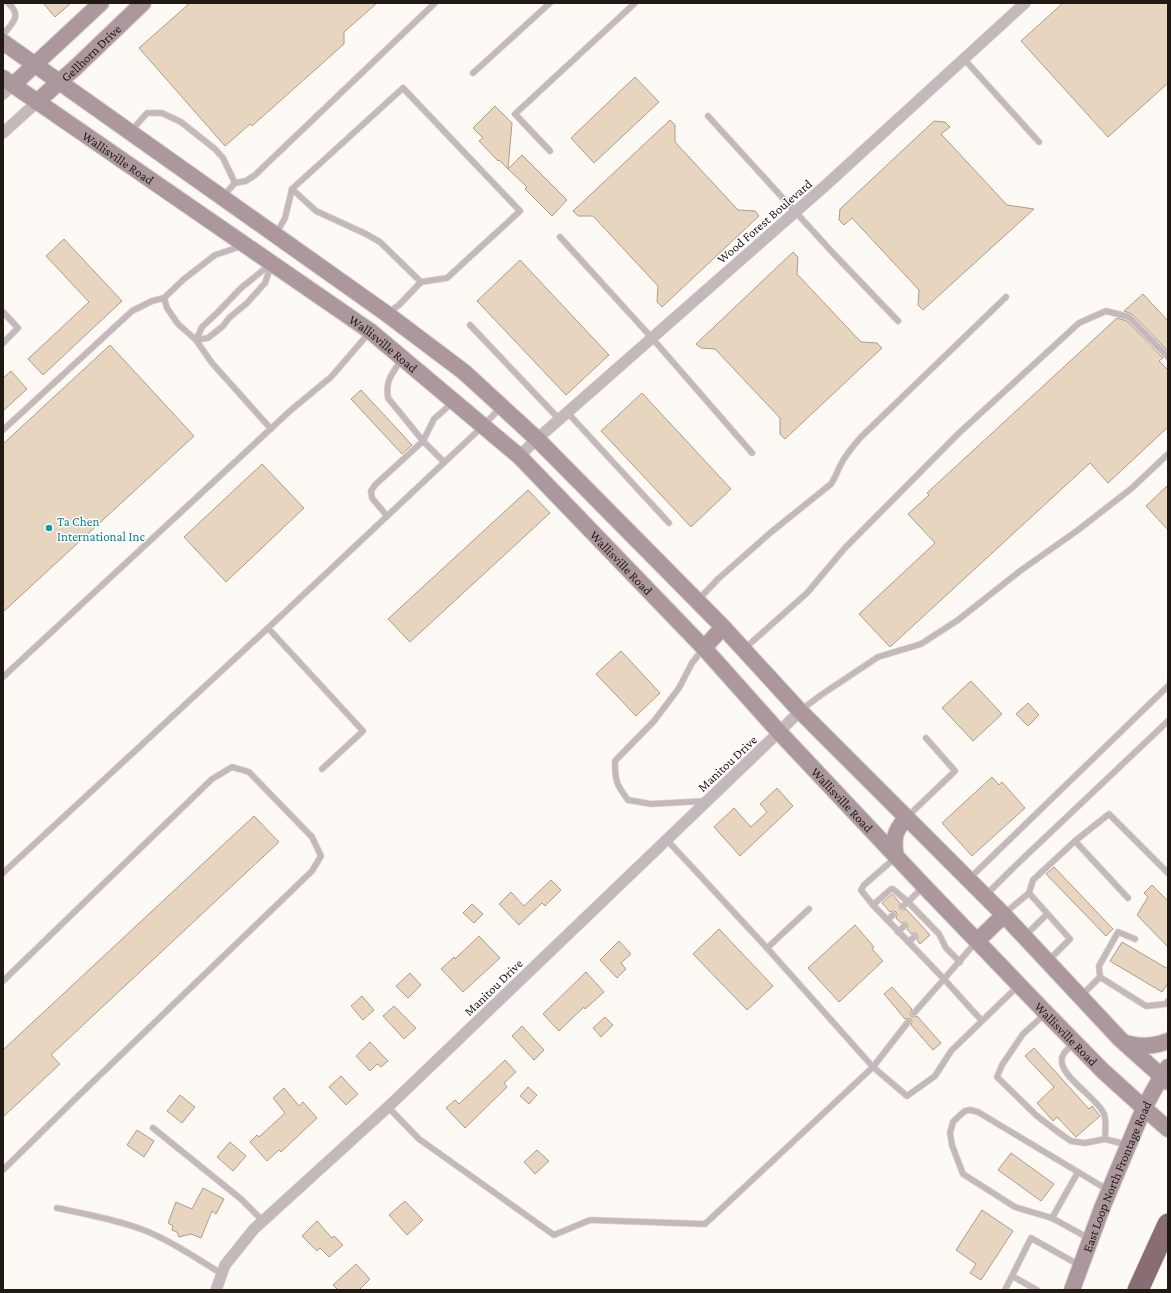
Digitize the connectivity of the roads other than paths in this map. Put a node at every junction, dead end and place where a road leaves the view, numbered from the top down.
1 (8, 3) edge
2 (100, 3) edge
3 (143, 3) edge
4 (435, 3) edge
5 (550, 3) edge
6 (635, 3) edge
7 (1025, 3) edge
8 (3, 35) edge
9 (3, 42) edge
10 (964, 59) junction
11 (34, 64) junction
12 (473, 73) dead end
13 (59, 82) junction
14 (6, 85) edge
15 (37, 102) junction
16 (708, 116) dead end
17 (130, 132) junction
18 (3, 133) edge
19 (1039, 142) dead end
20 (550, 151) dead end
21 (235, 183) junction
22 (292, 189) junction
23 (222, 197) junction
24 (796, 211) junction
25 (204, 216) junction
26 (276, 235) junction
27 (560, 237) dead end
28 (245, 245) junction
29 (272, 263) junction
30 (421, 282) junction
31 (1006, 297) dead end
32 (164, 298) junction
33 (3, 312) edge
34 (387, 314) junction
35 (898, 321) dead end
36 (470, 324) dead end
37 (370, 331) junction
38 (652, 338) junction
39 (196, 340) junction
40 (3, 343) edge
41 (1168, 357) edge
42 (402, 358) junction
43 (454, 401) junction
44 (501, 407) junction
45 (563, 416) junction
46 (483, 426) junction
47 (271, 429) junction
48 (3, 430) edge
49 (537, 438) junction
50 (423, 441) junction
51 (752, 453) dead end
52 (1168, 454) edge
53 (519, 456) junction
54 (444, 462) junction
55 (387, 516) junction
56 (669, 523) dead end
57 (697, 601) junction
58 (723, 627) junction
59 (268, 628) junction
60 (704, 648) junction
61 (743, 649) junction
62 (3, 677) edge
63 (1168, 686) edge
64 (800, 711) junction
65 (1168, 721) edge
66 (779, 732) junction
67 (926, 738) dead end
68 (322, 769) dead end
69 (707, 800) junction
70 (906, 818) junction
71 (666, 839) junction
72 (1075, 841) junction
73 (896, 857) junction
74 (3, 873) edge
75 (1168, 873) edge
76 (968, 879) junction
77 (924, 886) junction
78 (1029, 893) junction
79 (985, 896) junction
80 (1128, 898) dead end
81 (905, 904) junction
82 (873, 905) junction
83 (809, 909) dead end
84 (917, 912) junction
85 (1047, 914) junction
86 (893, 915) dead end
87 (1004, 915) junction
88 (913, 917) dead end
89 (888, 920) junction
90 (928, 923) junction
91 (904, 926) dead end
92 (924, 928) dead end
93 (898, 932) junction
94 (914, 937) dead end
95 (1024, 937) junction
96 (1135, 938) dead end
97 (977, 941) junction
98 (908, 942) junction
99 (767, 948) junction
100 (960, 962) junction
101 (1047, 962) junction
102 (1100, 977) junction
103 (944, 980) junction
104 (3, 981) edge
105 (1019, 985) junction
106 (1080, 997) junction
107 (1168, 1000) edge
108 (914, 1012) dead end
109 (1046, 1013) junction
110 (982, 1021) junction
111 (908, 1022) dead end
112 (1075, 1042) junction
113 (1168, 1042) edge
114 (1124, 1043) junction
115 (873, 1067) junction
116 (1166, 1075) edge
117 (388, 1107) junction
118 (1144, 1108) junction
119 (153, 1128) dead end
120 (1168, 1129) edge
121 (1105, 1139) junction
122 (1128, 1145) junction
123 (3, 1170) edge
124 (1078, 1172) junction
125 (1109, 1191) junction
126 (57, 1208) dead end
127 (1052, 1218) junction
128 (263, 1221) junction
129 (1168, 1224) edge
130 (1090, 1239) junction
131 (1081, 1266) junction
132 (222, 1274) junction
133 (1012, 1276) junction
134 (216, 1290) edge
135 (1004, 1290) edge
136 (1037, 1290) edge
137 (1072, 1290) edge
138 (1138, 1290) edge

1 - 8 lane
2 - 11 main road
3 - 13 main road, Gellhorn Drive
4 - 21 lane
5 - 12 lane
6 - 20 lane
7 - 10 street, Wood Forest Boulevard
9 - 11 main road, Wallisville Road
10 - 19 lane
10 - 24 street, Wood Forest Boulevard
11 - 13 main road, Wallisville Road
11 - 14 main road
13 - 15 main road, Gellhorn Drive
13 - 17 main road, Wallisville Road
14 - 15 main road, Wallisville Road
15 - 18 street
15 - 25 main road, Wallisville Road
16 - 24 lane
17 - 21 lane
17 - 23 main road, Wallisville Road
21 - 23 lane
22 - 26 lane
22 - 30 lane
22 - 30 lane
23 - 25 main road
23 - 26 main road, Wallisville Road
24 - 35 lane
24 - 38 street, Wood Forest Boulevard
25 - 28 main road, Wallisville Road
26 - 34 main road, Wallisville Road
27 - 38 lane
28 - 29 main road, Wallisville Road
28 - 32 lane
29 - 37 main road, Wallisville Road
29 - 39 lane
29 - 39 lane
30 - 34 lane
31 - 57 lane
32 - 39 lane
32 - 48 lane
33 - 40 lane
34 - 37 main road
34 - 44 main road, Wallisville Road
36 - 45 lane
37 - 42 main road, Wallisville Road
37 - 47 lane
38 - 45 street, Wood Forest Boulevard
38 - 51 lane
39 - 47 lane
41 - 61 lane
42 - 43 main road, Wallisville Road
42 - 50 lane
43 - 46 main road, Wallisville Road
43 - 50 lane
44 - 46 lane
44 - 49 main road, Wallisville Road
45 - 49 street, Wood Forest Boulevard
45 - 56 lane
46 - 53 main road, Wallisville Road
46 - 54 lane
47 - 62 lane
49 - 53 street, Wood Forest Boulevard
49 - 57 main road, Wallisville Road
50 - 54 lane
50 - 55 lane
52 - 64 lane
53 - 60 main road, Wallisville Road
54 - 55 lane
55 - 59 lane
57 - 58 main road, Wallisville Road
58 - 60 main road
58 - 61 main road, Wallisville Road
59 - 68 lane
59 - 74 lane
60 - 66 main road, Wallisville Road
60 - 69 lane
61 - 64 main road, Wallisville Road
63 - 76 lane
64 - 66 street, Manitou Drive
64 - 70 main road, Wallisville Road
65 - 79 lane
66 - 69 street, Manitou Drive
66 - 73 main road, Wallisville Road
67 - 70 lane
69 - 71 street, Manitou Drive
70 - 73 main road
70 - 76 main road, Wallisville Road
71 - 99 lane
71 - 117 street, Manitou Drive
72 - 75 lane
72 - 78 lane
72 - 80 lane
73 - 77 main road, Wallisville Road
73 - 82 lane
76 - 79 main road, Wallisville Road
77 - 81 lane
77 - 97 main road, Wallisville Road
78 - 85 lane
78 - 87 lane
79 - 87 main road, Wallisville Road
81 - 82 lane
81 - 84 lane
82 - 89 lane
83 - 99 lane
84 - 88 lane
84 - 90 lane
85 - 95 lane
85 - 101 lane
86 - 89 lane
87 - 95 main road, Wallisville Road
87 - 97 main road
89 - 93 lane
90 - 92 lane
90 - 100 lane
91 - 93 lane
93 - 98 lane
94 - 98 lane
95 - 101 main road, Wallisville Road
96 - 102 lane
97 - 100 lane
97 - 105 main road, Wallisville Road
98 - 103 lane
99 - 115 lane
100 - 103 lane
101 - 106 main road, Wallisville Road
102 - 106 lane
102 - 107 lane
103 - 108 lane
103 - 110 lane
104 - 123 lane
105 - 109 main road, Wallisville Road
105 - 110 lane
106 - 114 main road, Wallisville Road
109 - 112 main road, Wallisville Road
109 - 121 lane
110 - 115 lane
111 - 115 lane
112 - 118 main road, Wallisville Road
112 - 121 lane
113 - 114 main road
114 - 116 main road, Wallisville Road
115 - 117 lane
116 - 118 main road, East Loop North Frontage Road
117 - 128 street, Manitou Drive
118 - 120 main road, Wallisville Road
118 - 122 main road, East Loop North Frontage Road
119 - 128 lane
121 - 122 lane
122 - 125 main road, East Loop North Frontage Road
124 - 125 lane
124 - 127 lane
124 - 127 lane
125 - 130 main road, East Loop North Frontage Road
126 - 132 lane
127 - 130 lane
128 - 132 street, Manitou Drive
129 - 138 highway
130 - 131 main road, East Loop North Frontage Road
131 - 133 lane
131 - 137 main road, East Loop North Frontage Road
132 - 134 street, Manitou Drive
133 - 135 lane
133 - 136 lane

